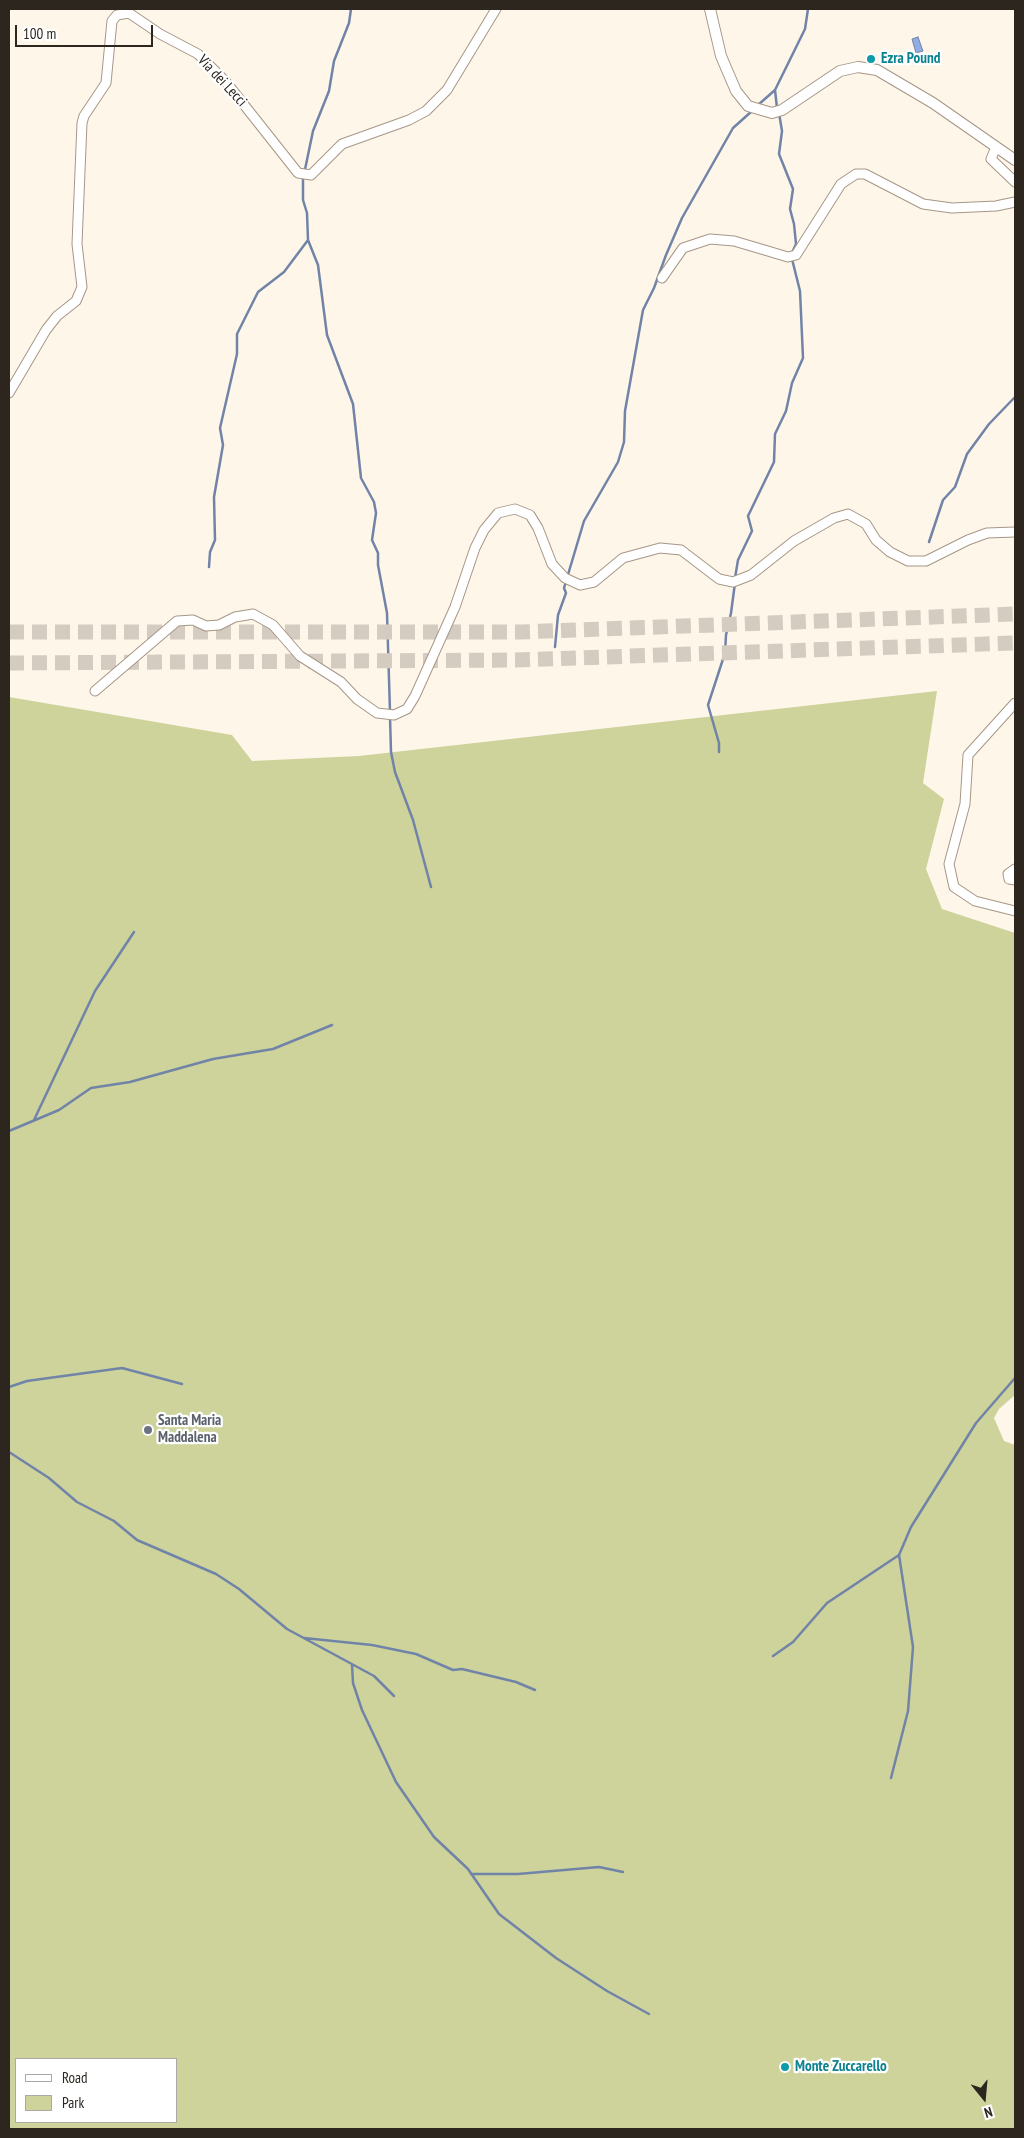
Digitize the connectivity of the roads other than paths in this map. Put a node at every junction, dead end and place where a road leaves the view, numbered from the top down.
1 (496, 9) edge
2 (710, 9) edge
3 (996, 147) junction
4 (1015, 160) edge
5 (1015, 182) edge
6 (1015, 202) edge
7 (662, 278) dead end
8 (9, 393) edge
9 (1015, 532) edge
10 (95, 691) dead end
11 (1015, 703) edge
12 (1015, 870) edge
13 (1015, 880) edge
14 (1015, 911) edge

1 - 8 street, Via dei Lecci
2 - 3 street
3 - 4 street
3 - 5 street
6 - 7 street
9 - 10 street
11 - 14 street
12 - 13 street

